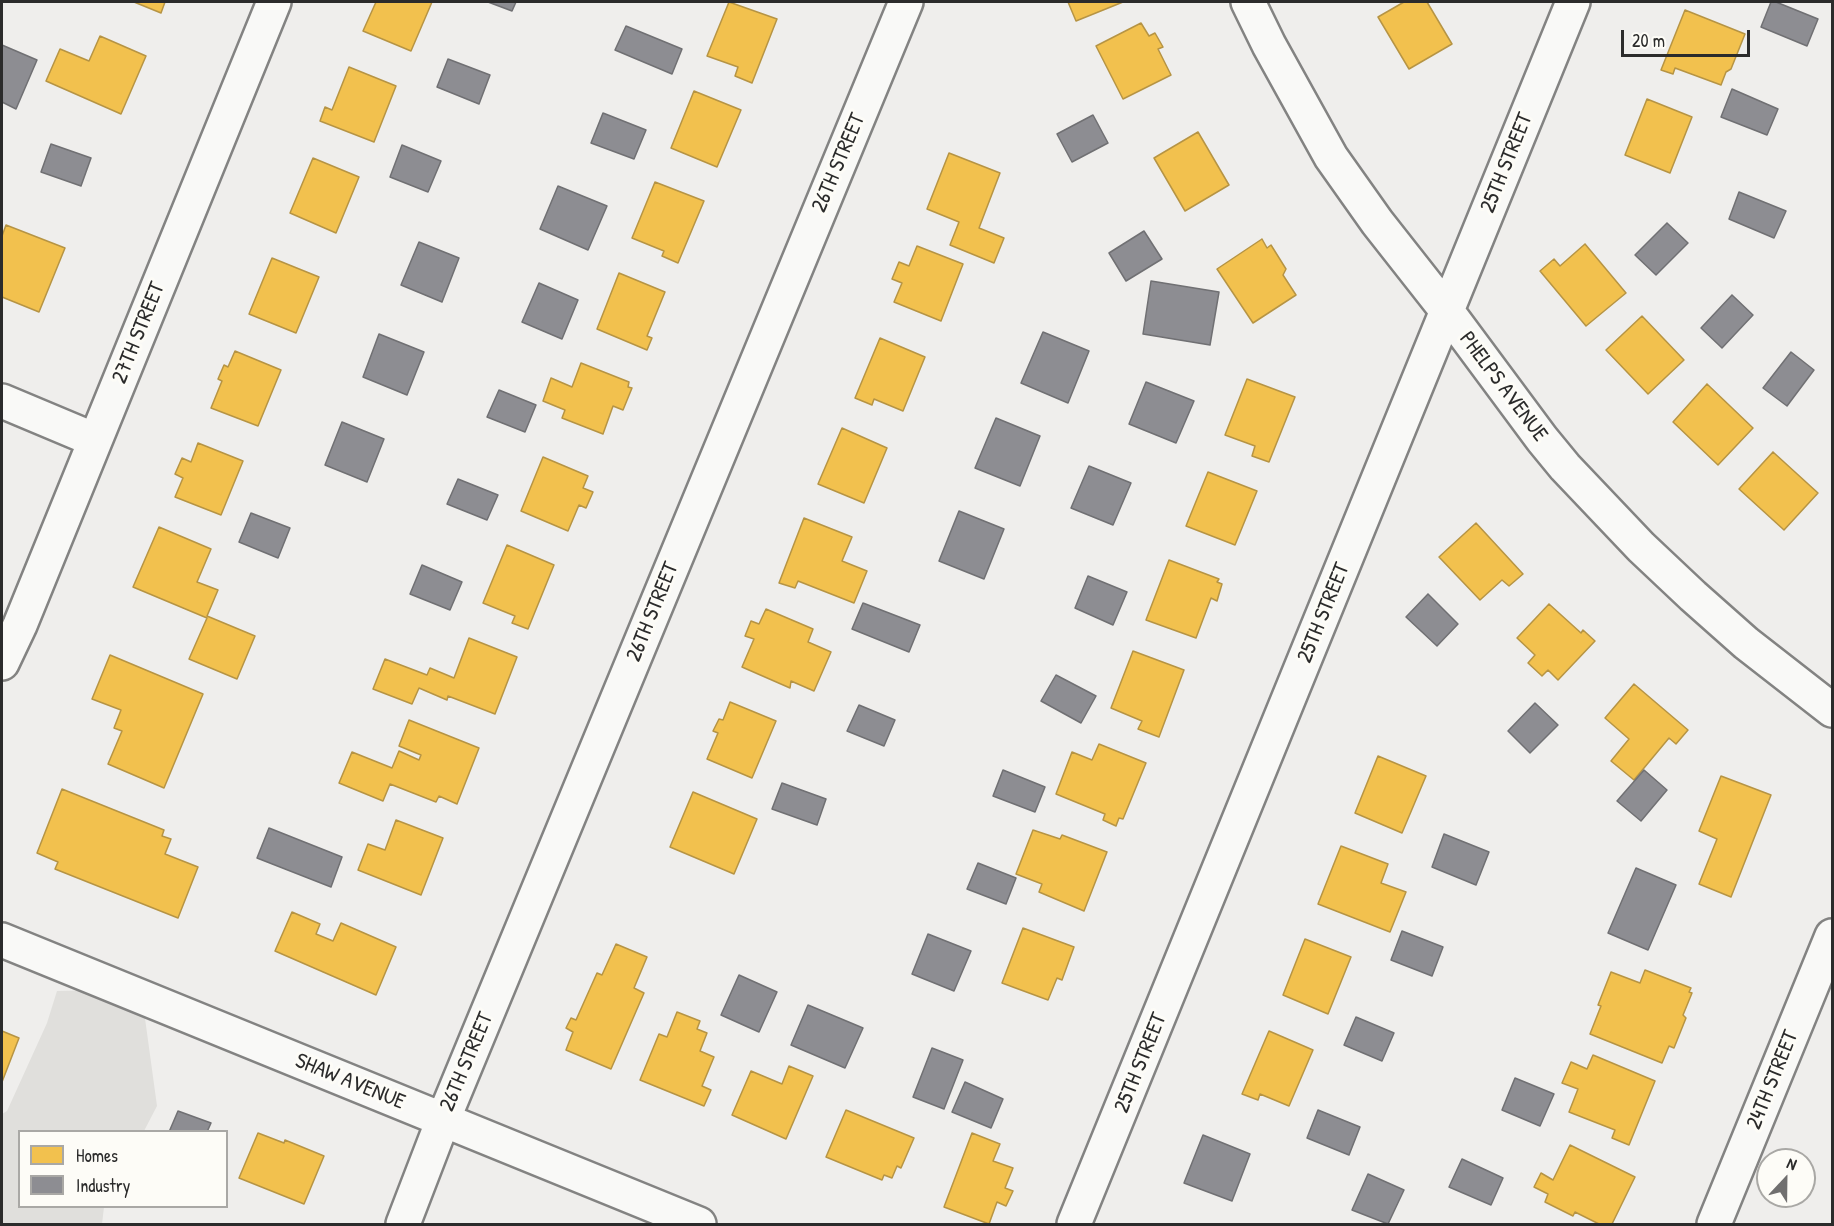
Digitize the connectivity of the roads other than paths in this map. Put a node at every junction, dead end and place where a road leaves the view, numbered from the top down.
1 (274, 2) edge
2 (906, 2) edge
3 (1248, 2) edge
4 (1573, 2) edge
5 (1447, 311) junction
6 (2, 401) edge
7 (95, 440) junction
8 (2, 663) edge
9 (1833, 710) edge
10 (1833, 936) edge
11 (2, 940) edge
12 (443, 1120) junction
13 (403, 1224) edge
14 (699, 1224) edge
15 (1074, 1224) edge
16 (1714, 1224) edge

1 - 7 street, 27TH STREET
2 - 12 street, 26TH STREET
3 - 5 street, PHELPS AVENUE
4 - 5 street, 25TH STREET
5 - 9 street, PHELPS AVENUE
5 - 15 street, 25TH STREET
6 - 7 street
7 - 8 street, 27TH STREET
10 - 16 street, 24TH STREET
11 - 12 street, SHAW AVENUE
12 - 13 street, 26TH STREET
12 - 14 street, SHAW AVENUE

